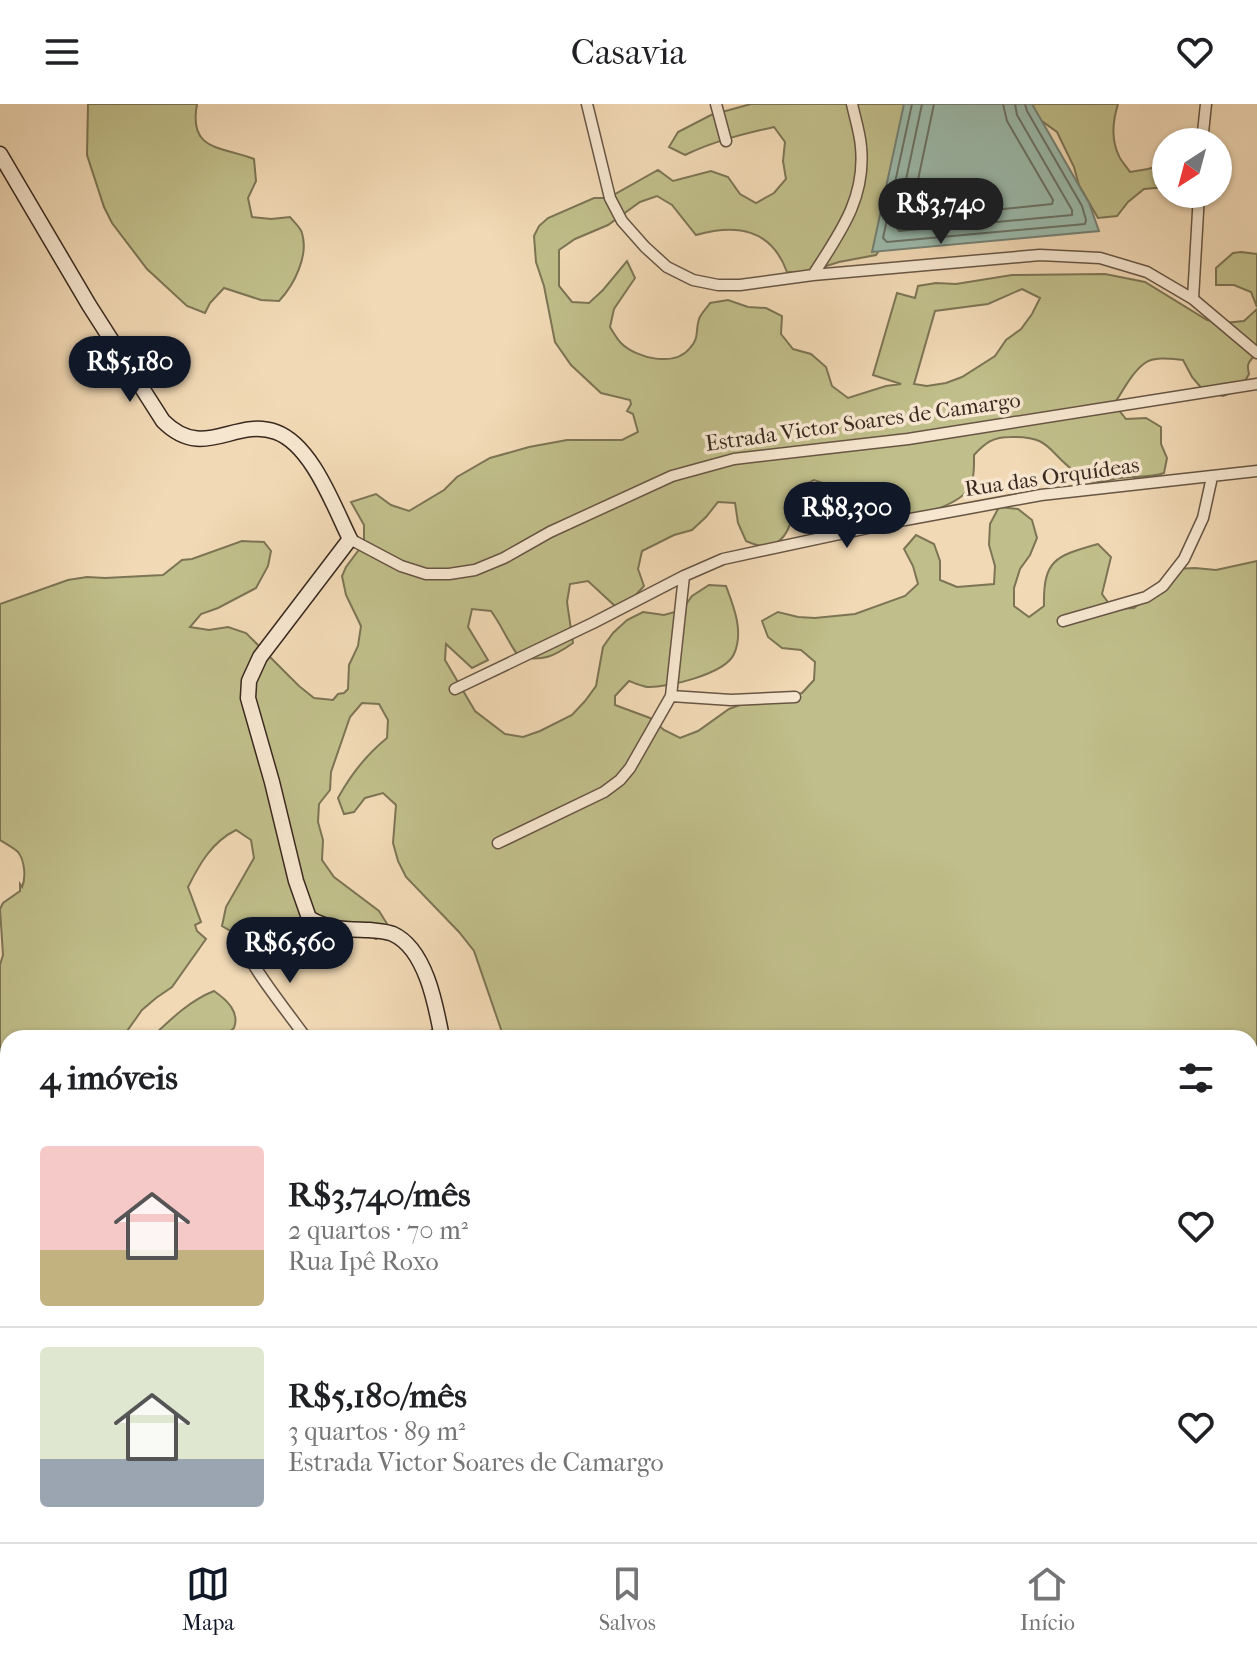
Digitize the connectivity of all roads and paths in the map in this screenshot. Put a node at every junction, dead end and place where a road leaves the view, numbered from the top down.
1 (587, 104) edge
2 (716, 104) edge
3 (852, 104) edge
4 (1206, 104) edge
5 (1203, 128) edge
6 (726, 141) dead end
7 (0, 154) edge
8 (1198, 208) edge
9 (813, 275) junction
10 (1193, 299) junction
11 (1257, 353) edge
12 (1257, 384) edge
13 (1257, 471) edge
14 (1212, 477) junction
15 (350, 539) junction
16 (684, 576) junction
17 (1063, 621) dead end
18 (455, 689) dead end
19 (671, 696) junction
20 (795, 697) dead end
21 (498, 843) dead end
22 (248, 934) dead end
23 (300, 1030) edge
24 (436, 1030) edge

1 - 9 street
2 - 6 street
3 - 9 street
4 - 5 street
7 - 15 main road
8 - 10 street
9 - 10 street
10 - 11 street
12 - 15 street, Estrada Victor Soares de Camargo
13 - 14 street, Rua das Orquídeas
14 - 16 street, Rua das Orquídeas
14 - 17 street
15 - 24 main road
16 - 18 street, Rua das Orquídeas
16 - 19 street
19 - 20 street
19 - 21 street
22 - 23 street

